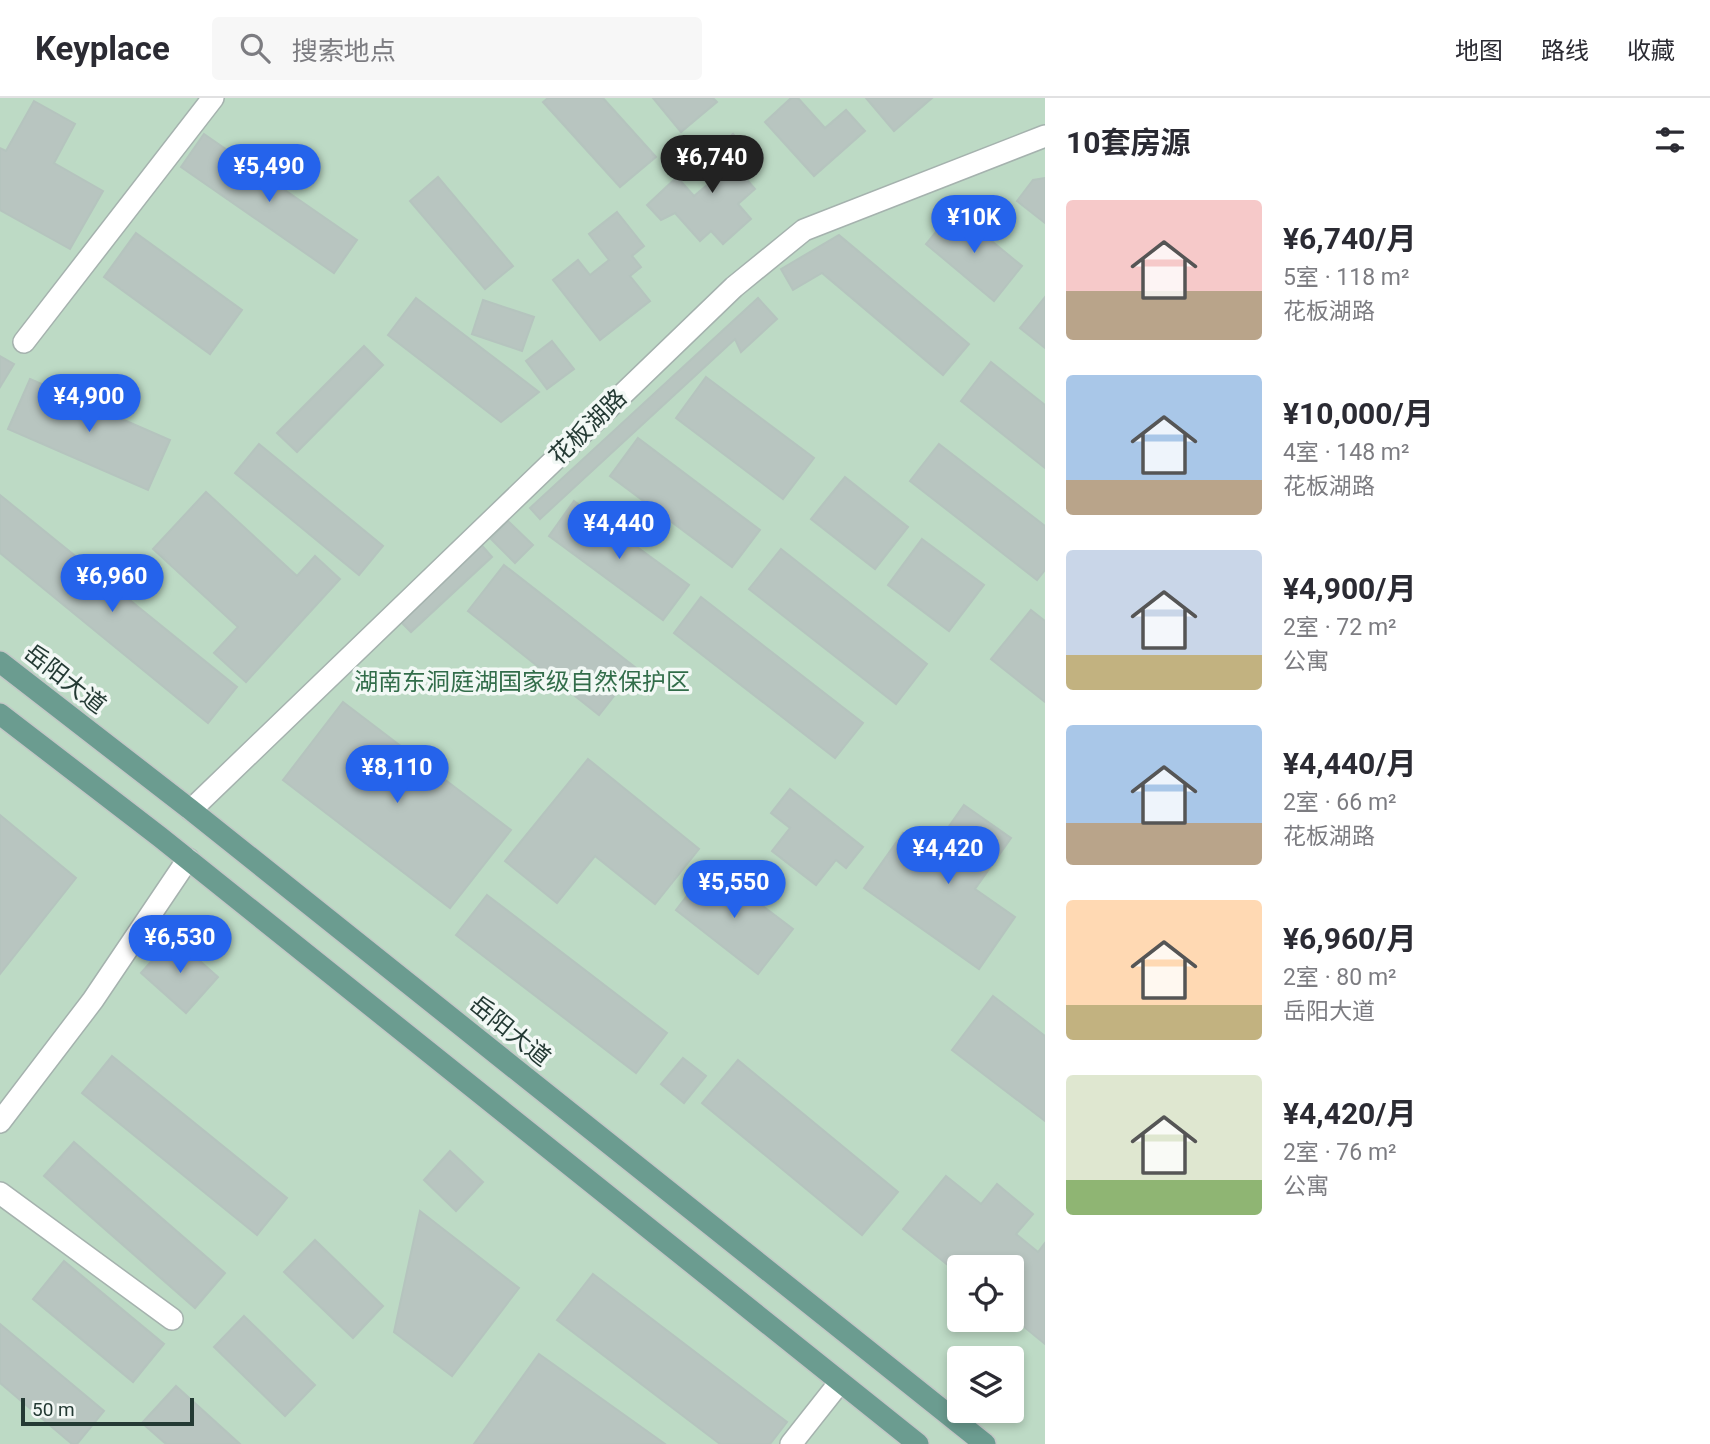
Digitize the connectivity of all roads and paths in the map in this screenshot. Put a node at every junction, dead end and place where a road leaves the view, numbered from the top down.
1 (213, 98) edge
2 (1045, 135) edge
3 (24, 342) dead end
4 (0, 662) edge
5 (0, 714) edge
6 (191, 810) junction
7 (188, 859) junction
8 (0, 1122) edge
9 (0, 1193) edge
10 (172, 1320) dead end
11 (840, 1382) junction
12 (791, 1444) edge
13 (918, 1444) edge
14 (985, 1444) edge

1 - 3 street
2 - 6 street, 花板湖路
4 - 6 main road, 岳阳大道
5 - 7 main road
6 - 14 main road, 岳阳大道
7 - 8 street
7 - 11 main road
9 - 10 street
11 - 12 street
11 - 13 main road

